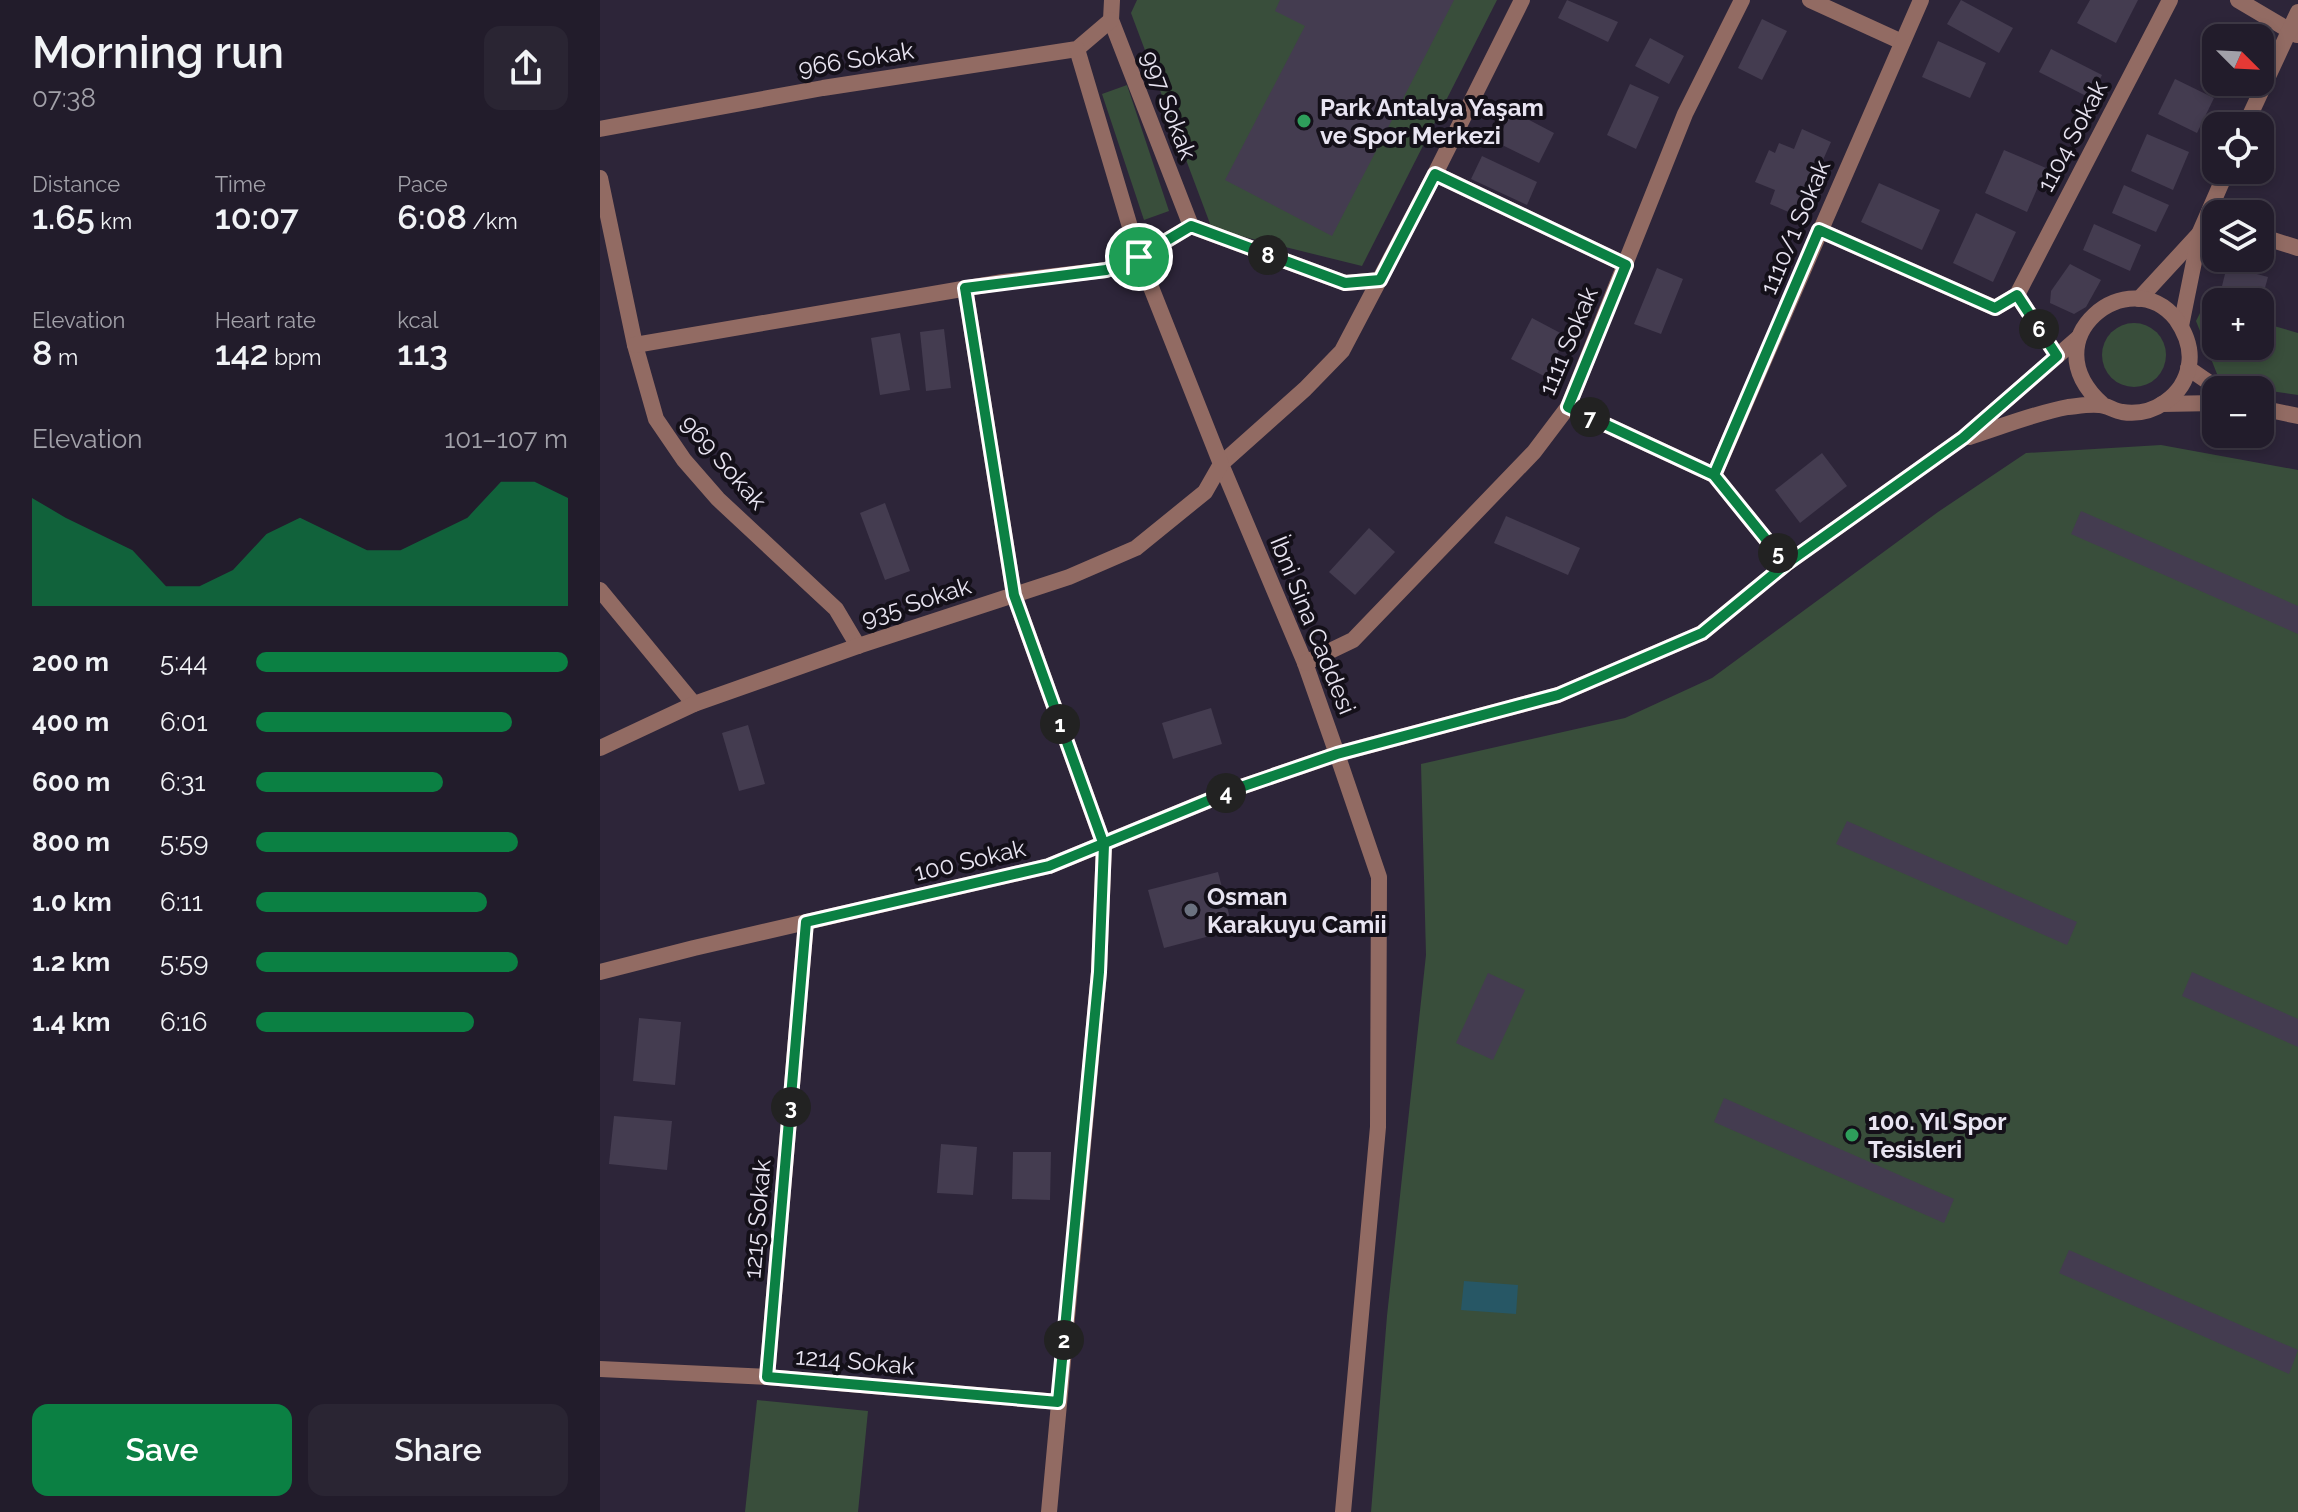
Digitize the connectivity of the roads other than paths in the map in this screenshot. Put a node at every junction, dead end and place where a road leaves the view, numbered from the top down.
1 (1112, 0) edge
2 (1522, 0) edge
3 (1742, 0) edge
4 (1810, 0) edge
5 (1921, 0) edge
6 (2170, 0) edge
7 (2238, 0) edge
8 (2298, 12) edge
9 (1111, 20) junction
10 (2294, 34) edge
11 (1902, 42) junction
12 (1077, 49) junction
13 (2252, 112) edge
14 (600, 129) edge
15 (1435, 174) junction
16 (600, 178) edge
17 (1191, 226) junction
18 (1819, 230) junction
19 (2202, 230) edge
20 (2274, 240) edge
21 (2202, 244) edge
22 (2298, 248) edge
23 (1139, 257) junction
24 (1626, 265) junction
25 (1380, 280) junction
26 (965, 288) junction
27 (2017, 295) junction
28 (2139, 299) junction
29 (2181, 326) junction
30 (2078, 338) junction
31 (635, 345) junction
32 (2057, 356) junction
33 (2188, 368) junction
34 (2202, 378) edge
35 (2202, 403) edge
36 (2102, 404) junction
37 (2162, 404) junction
38 (1568, 407) junction
39 (2274, 411) edge
40 (2298, 416) edge
41 (1963, 438) junction
42 (1221, 464) junction
43 (1714, 475) junction
44 (1786, 564) junction
45 (600, 590) edge
46 (1014, 595) junction
47 (858, 646) junction
48 (1305, 663) junction
49 (694, 704) junction
50 (600, 748) edge
51 (1337, 754) junction
52 (1104, 845) junction
53 (806, 922) junction
54 (600, 972) edge
55 (600, 1369) edge
56 (767, 1377) junction
57 (1058, 1402) junction
58 (1049, 1512) edge
59 (1343, 1512) edge

1 - 9 street, 997 Sokak
2 - 15 street
3 - 24 street, 1111 Sokak
4 - 11 street
5 - 11 street, 1110/1 Sokak
6 - 27 street, 1104 Sokak
7 - 10 street
8 - 10 street
9 - 12 street
9 - 17 street, 997 Sokak
10 - 13 street
11 - 18 street, 1110/1 Sokak
12 - 14 street, 966 Sokak
12 - 23 street
15 - 24 street
15 - 25 street
16 - 31 street, 969 Sokak
17 - 23 street
17 - 25 street
18 - 27 street
18 - 43 street, 1110/1 Sokak
19 - 28 street
20 - 22 street
21 - 29 street
23 - 26 street
23 - 42 street
24 - 38 street, 1111 Sokak
25 - 42 street
26 - 31 street
26 - 46 street
27 - 32 street
28 - 29 street
28 - 30 street, İbni Sina Caddesi
29 - 33 street
30 - 32 street, İbni Sina Caddesi
30 - 36 street
31 - 47 street, 969 Sokak
32 - 41 street, İbni Sina Caddesi
33 - 34 street
33 - 37 street
35 - 37 street, İbni Sina Caddesi
36 - 37 street, İbni Sina Caddesi
36 - 41 street, İbni Sina Caddesi
38 - 43 street
38 - 48 street, 1111 Sokak
39 - 40 street
41 - 44 street, İbni Sina Caddesi
42 - 46 street, 935 Sokak
42 - 48 street, İbni Sina Caddesi
43 - 44 street
44 - 51 street, İbni Sina Caddesi
45 - 49 street
46 - 47 street, 935 Sokak
46 - 52 street
47 - 49 street, 935 Sokak
48 - 51 street, İbni Sina Caddesi
49 - 50 street, 935 Sokak
51 - 52 street, 100 Sokak
51 - 59 street
52 - 53 street, 100 Sokak
52 - 57 street
53 - 54 street, 100 Sokak
53 - 56 street, 1215 Sokak
55 - 56 street, 1214 Sokak
56 - 57 street, 1214 Sokak
57 - 58 street

